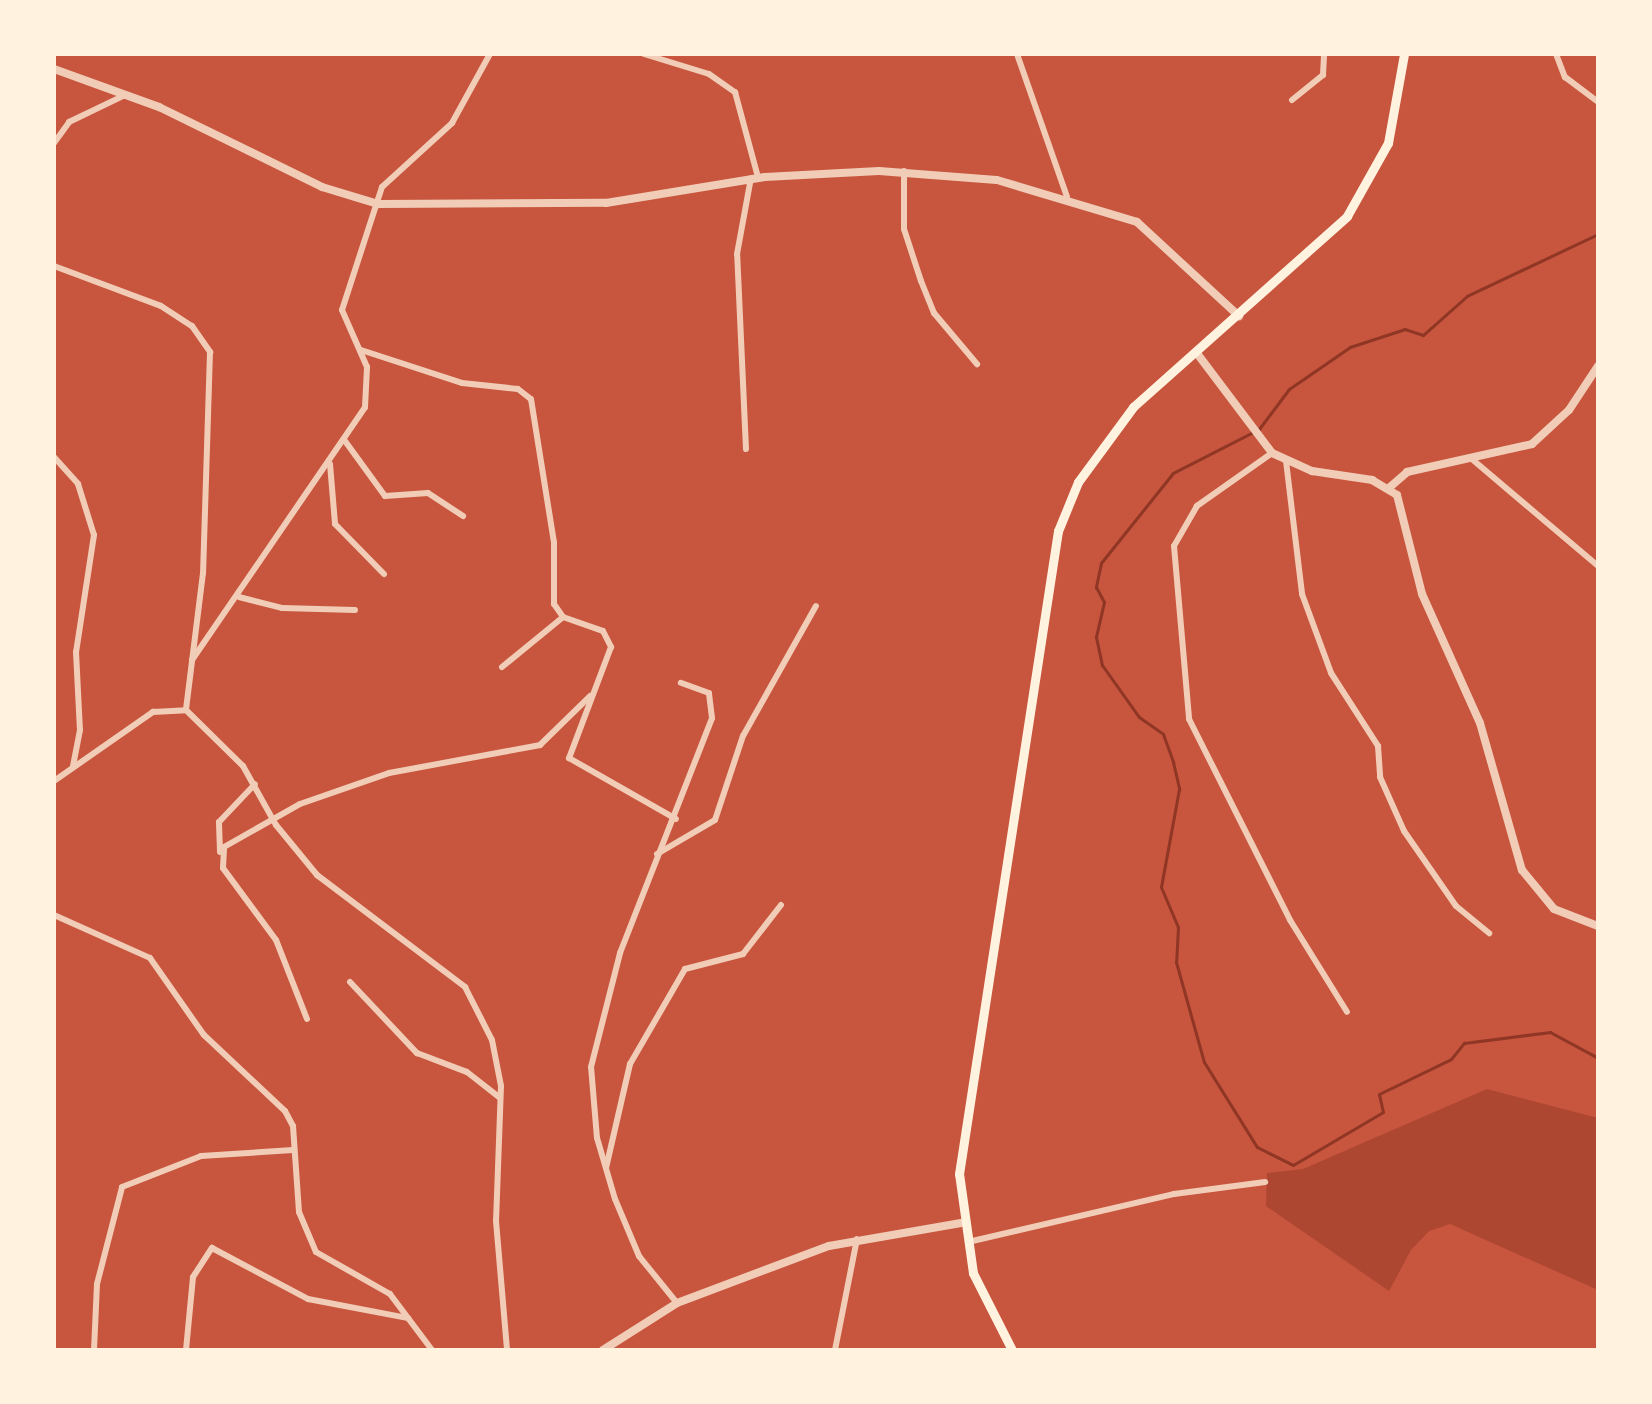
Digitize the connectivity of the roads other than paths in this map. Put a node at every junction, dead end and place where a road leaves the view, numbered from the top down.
1 (490, 54) edge
2 (644, 54) edge
3 (1017, 54) edge
4 (1324, 54) edge
5 (1404, 54) edge
6 (1556, 54) edge
7 (54, 69) edge
8 (126, 95) junction
9 (1292, 100) dead end
10 (1598, 102) edge
11 (54, 143) edge
12 (904, 171) junction
13 (755, 178) junction
14 (1067, 197) junction
15 (378, 204) junction
16 (54, 266) edge
17 (1239, 316) junction
18 (361, 350) junction
19 (1196, 352) junction
20 (977, 364) dead end
21 (1598, 366) edge
22 (345, 441) junction
23 (746, 449) dead end
24 (1272, 453) junction
25 (54, 457) edge
26 (1473, 460) junction
27 (1286, 461) junction
28 (330, 464) junction
29 (1390, 487) junction
30 (463, 516) dead end
31 (1598, 566) edge
32 (384, 574) dead end
33 (239, 597) junction
34 (816, 606) dead end
35 (355, 610) dead end
36 (563, 617) junction
37 (192, 660) junction
38 (502, 667) dead end
39 (681, 683) dead end
40 (595, 690) junction
41 (186, 710) junction
42 (73, 767) junction
43 (54, 781) edge
44 (255, 784) junction
45 (273, 819) junction
46 (676, 819) junction
47 (657, 854) junction
48 (220, 855) junction
49 (781, 905) dead end
50 (54, 915) edge
51 (1598, 926) edge
52 (1489, 933) dead end
53 (350, 982) dead end
54 (1347, 1012) dead end
55 (307, 1019) dead end
56 (500, 1098) junction
57 (293, 1150) junction
58 (605, 1171) junction
59 (1265, 1182) dead end
60 (961, 1223) junction
61 (857, 1239) junction
62 (965, 1243) junction
63 (677, 1303) junction
64 (408, 1318) junction
65 (94, 1350) edge
66 (186, 1350) edge
67 (432, 1350) edge
68 (507, 1350) edge
69 (603, 1350) edge
70 (835, 1350) edge
71 (1012, 1350) edge

1 - 15 street
2 - 13 street
3 - 14 street
4 - 9 street
5 - 17 main road
6 - 10 street
7 - 8 street
8 - 11 street
8 - 15 street
12 - 13 street
12 - 14 street
12 - 20 street
13 - 15 street
13 - 23 street
14 - 17 street
15 - 18 street
16 - 37 street
17 - 19 main road
18 - 22 street
18 - 36 street
19 - 24 street
19 - 60 main road
21 - 26 street
22 - 28 street
22 - 30 street
24 - 27 street
24 - 54 street
25 - 42 street
26 - 29 street
26 - 31 street
27 - 29 street
27 - 52 street
28 - 32 street
28 - 33 street
29 - 51 street
33 - 35 street
33 - 37 street
34 - 47 street
36 - 38 street
36 - 40 street
37 - 41 street
39 - 46 street
40 - 45 street
40 - 46 street
41 - 42 street
41 - 44 street
42 - 43 street
44 - 45 street
44 - 48 street
45 - 48 street
45 - 56 street
46 - 47 street
47 - 58 street
48 - 55 street
49 - 58 street
50 - 57 street
53 - 56 street
56 - 68 street
57 - 64 street
57 - 65 street
58 - 63 street
59 - 62 street
60 - 61 street
60 - 62 main road
61 - 63 street
61 - 70 street
62 - 71 main road
63 - 69 street
64 - 66 street
64 - 67 street

